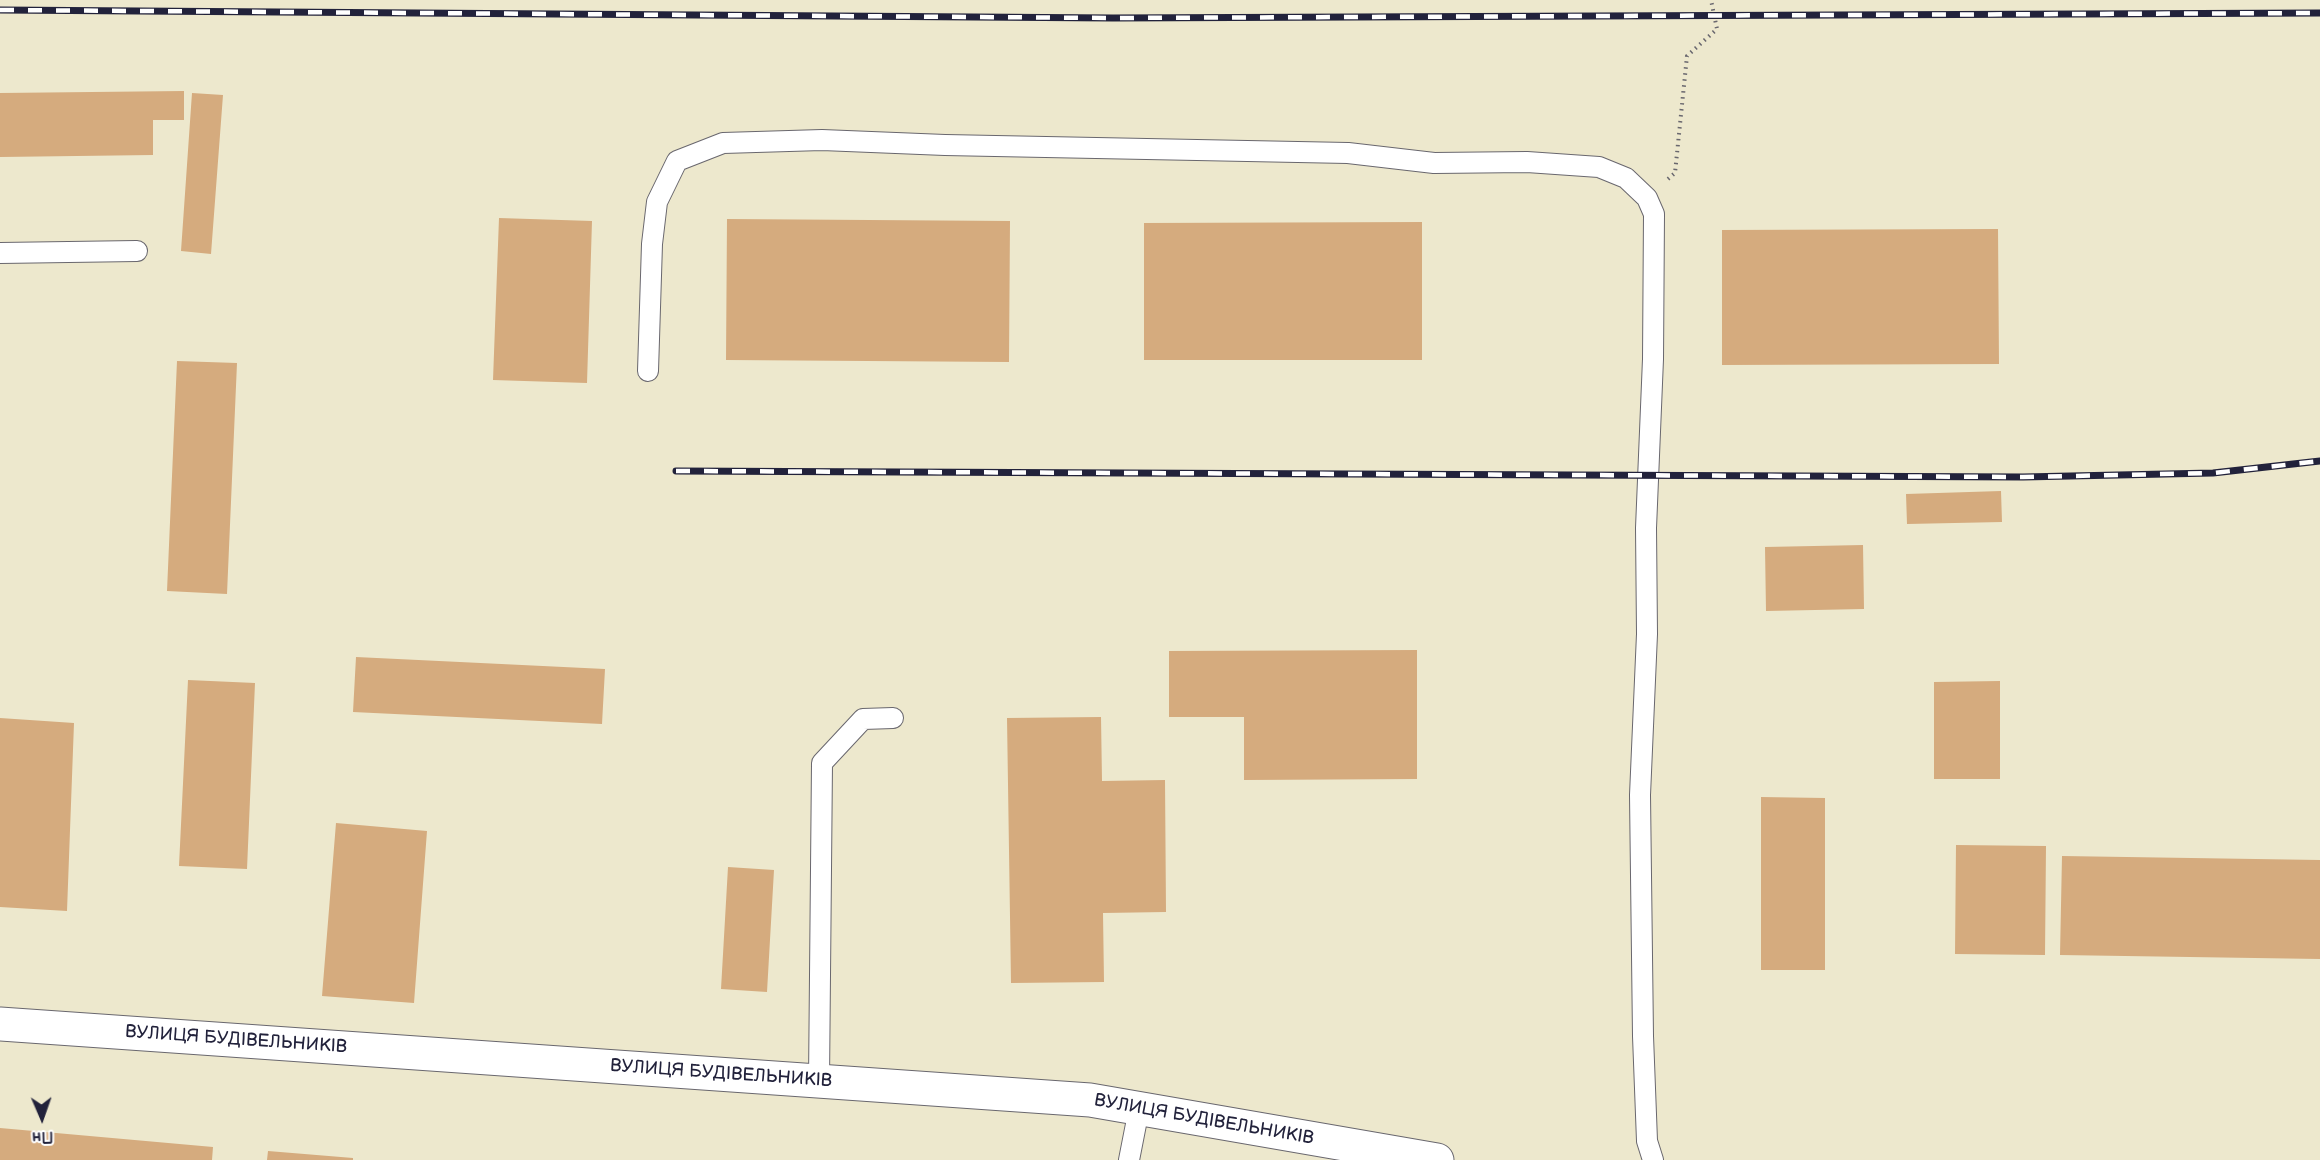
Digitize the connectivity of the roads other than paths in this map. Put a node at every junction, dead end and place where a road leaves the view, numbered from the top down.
1 (137, 251) dead end
2 (0, 253) edge
3 (648, 372) dead end
4 (893, 718) dead end
5 (0, 1024) edge
6 (819, 1081) junction
7 (1139, 1108) junction
8 (1129, 1160) edge
9 (1437, 1160) edge
10 (1653, 1160) edge

1 - 2 lane
3 - 10 lane
4 - 6 lane
5 - 6 street, ВУЛИЦЯ БУДІВЕЛЬНИКІВ
6 - 7 street, ВУЛИЦЯ БУДІВЕЛЬНИКІВ
7 - 8 lane
7 - 9 street, ВУЛИЦЯ БУДІВЕЛЬНИКІВ

